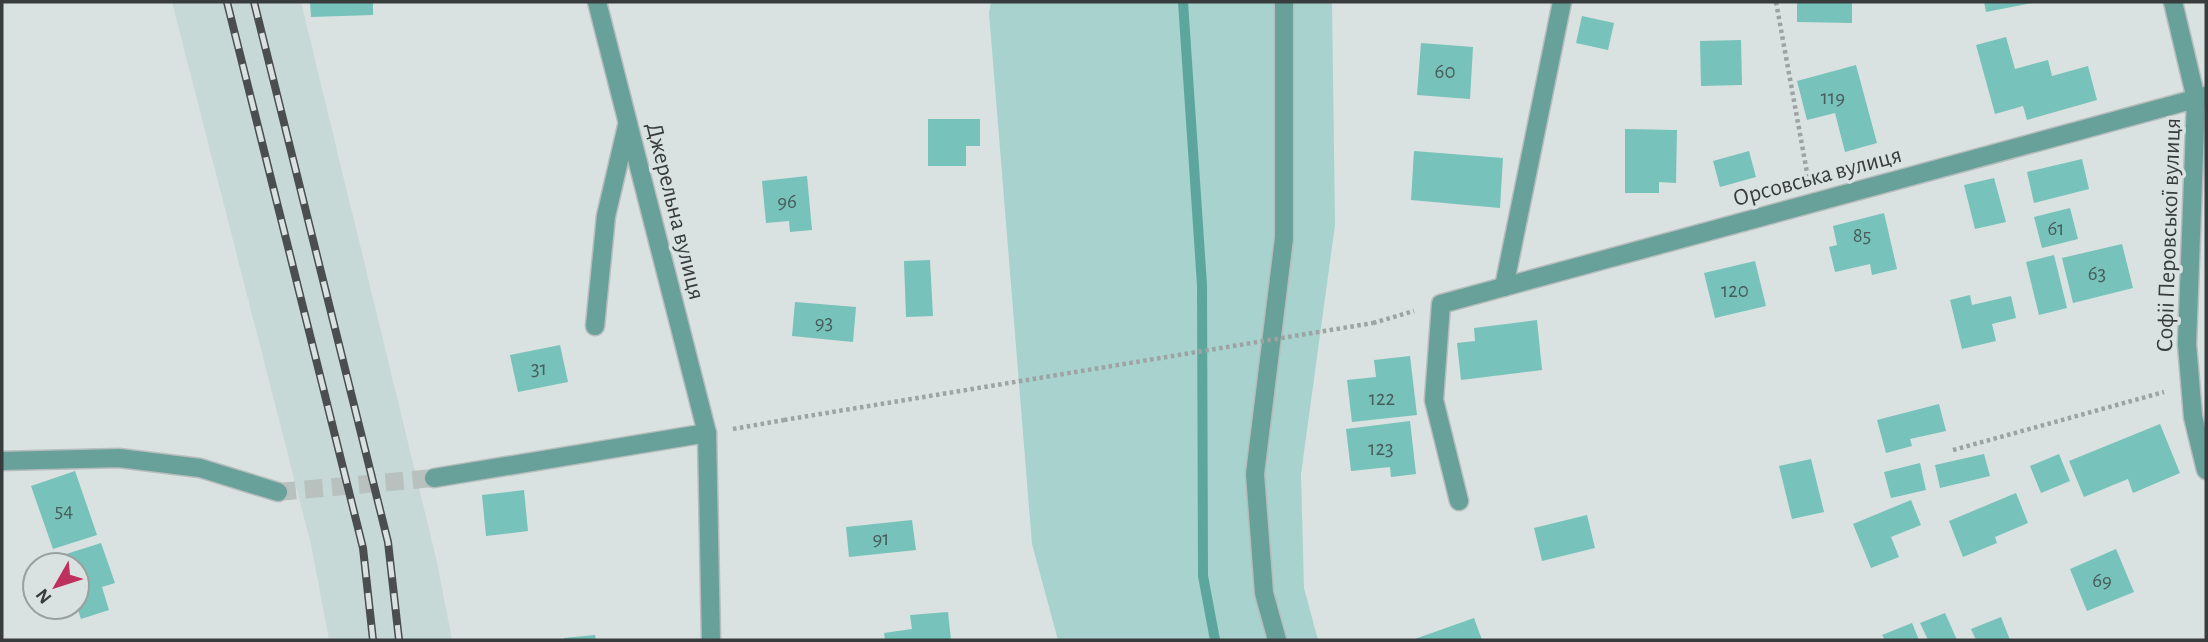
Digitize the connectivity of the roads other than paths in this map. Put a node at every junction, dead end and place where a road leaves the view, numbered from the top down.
1 (597, 2) edge
2 (1284, 2) edge
3 (1562, 2) edge
4 (2173, 2) edge
5 (2201, 97) edge
6 (628, 122) junction
7 (1504, 287) junction
8 (595, 326) dead end
9 (707, 433) junction
10 (2, 461) edge
11 (2206, 470) edge
12 (434, 478) tunnel mouth
13 (278, 492) tunnel mouth
14 (1459, 501) dead end
15 (711, 640) edge
16 (1277, 640) edge

1 - 6 street, Джерельна вулиця
2 - 16 street
3 - 7 street
4 - 5 street, Софіі Перовської вулиця
5 - 7 street, Орсовська вулиця
5 - 11 street, Софіі Перовської вулиця
6 - 8 street
6 - 9 street, Джерельна вулиця
7 - 14 street, Орсовська вулиця
9 - 12 street
9 - 15 street, Джерельна вулиця
10 - 13 street

